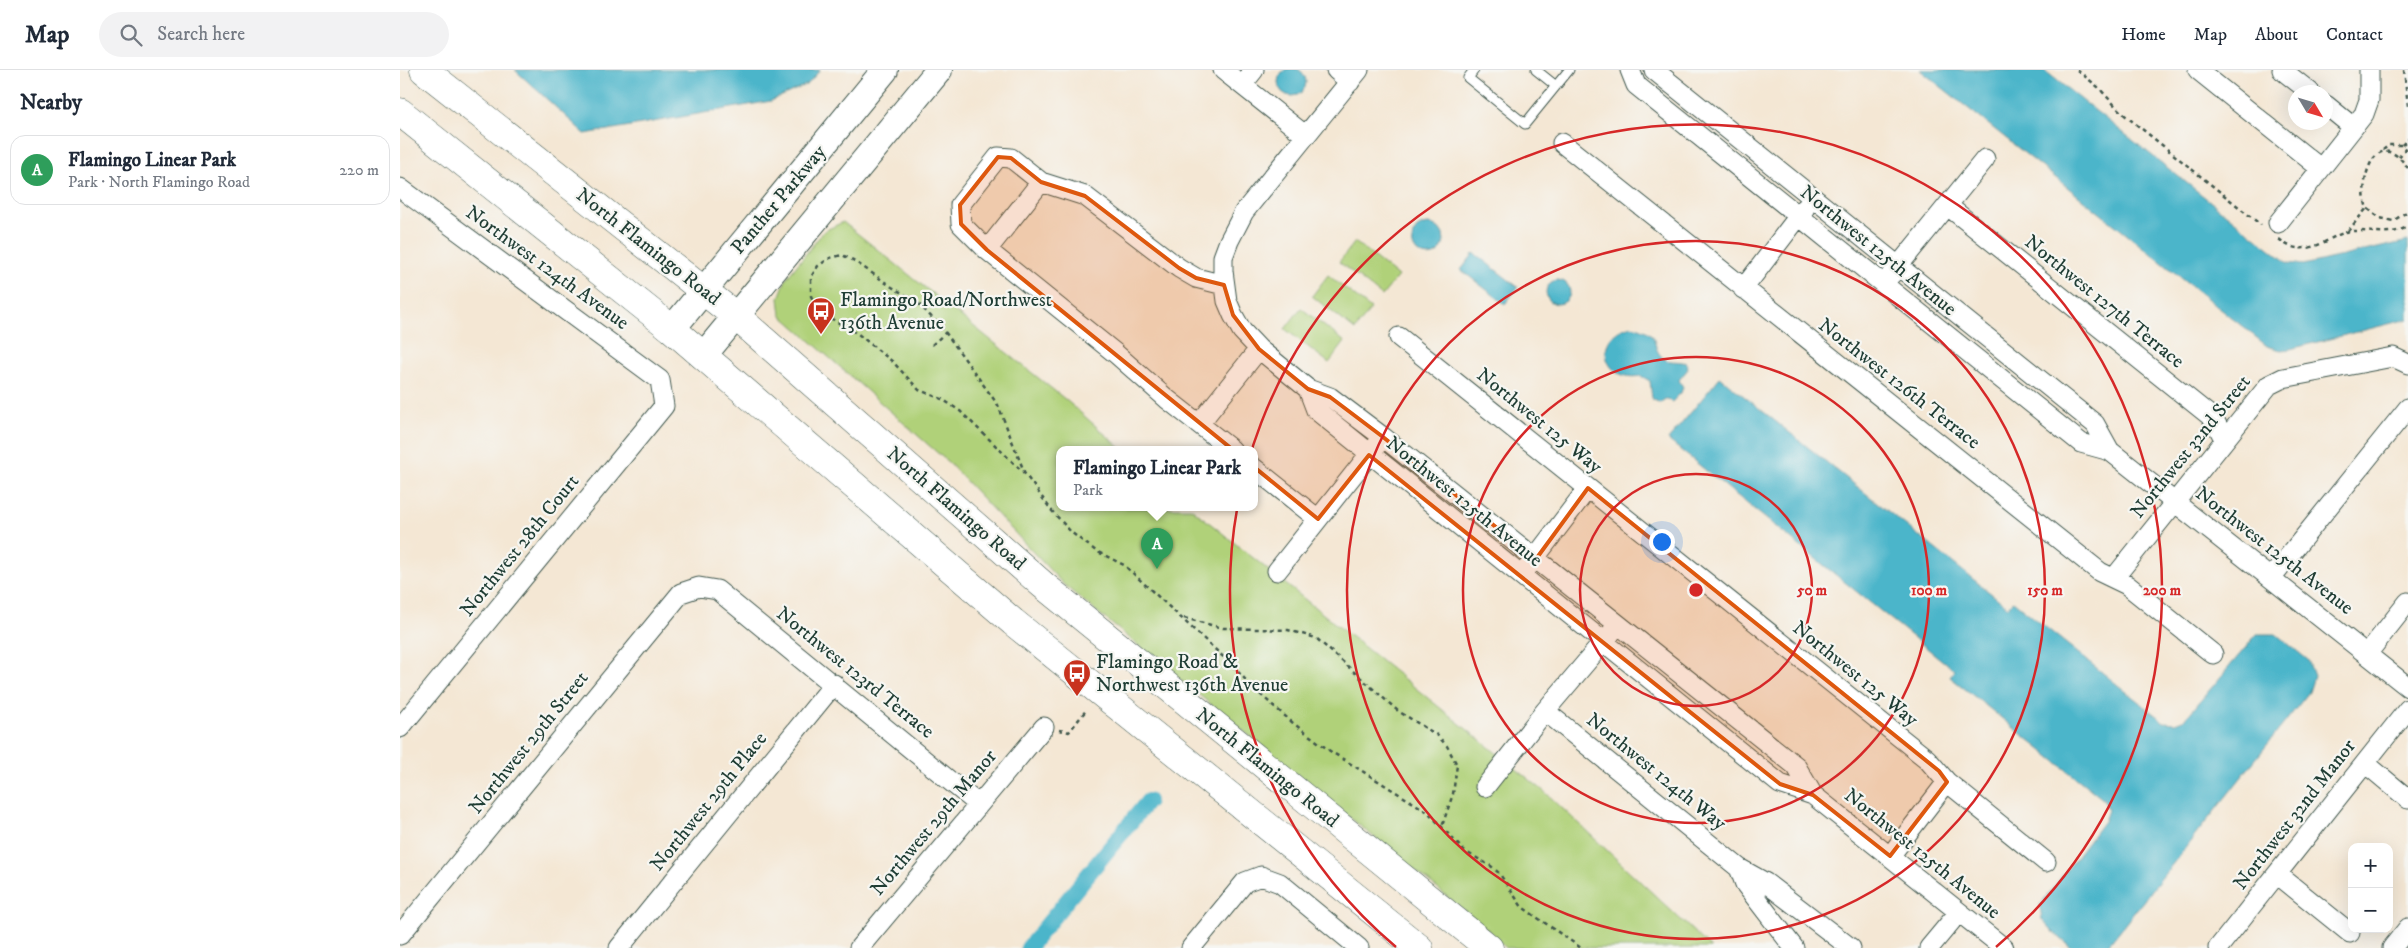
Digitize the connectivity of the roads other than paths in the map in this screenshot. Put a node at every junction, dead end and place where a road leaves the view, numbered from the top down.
1 (424, 70) edge
2 (885, 70) edge
3 (939, 70) edge
4 (1223, 70) edge
5 (1254, 70) edge
6 (1474, 70) edge
7 (1536, 70) edge
8 (1569, 70) edge
9 (1630, 70) edge
10 (1654, 70) edge
11 (2198, 70) edge
12 (2282, 70) edge
13 (2369, 70) edge
14 (1348, 74) edge
15 (1674, 76) edge
16 (1242, 85) junction
17 (2301, 85) edge
18 (1556, 86) junction
19 (1654, 100) junction
20 (2333, 111) edge
21 (400, 112) edge
22 (2353, 127) junction
23 (1306, 136) junction
24 (1562, 143) dead end
25 (1985, 159) dead end
26 (2320, 168) junction
27 (1041, 182) junction
28 (400, 188) edge
29 (1813, 198) junction
30 (1948, 206) junction
31 (1798, 217) junction
32 (2272, 228) road end
33 (987, 250) junction
34 (1899, 266) junction
35 (1224, 285) junction
36 (1884, 285) junction
37 (1743, 289) junction
38 (704, 290) junction
39 (737, 317) junction
40 (672, 329) junction
41 (1399, 337) dead end
42 (1259, 349) junction
43 (703, 356) junction
44 (2408, 364) edge
45 (663, 389) joint
46 (1308, 389) junction
47 (2408, 408) edge
48 (1199, 424) junction
49 (1383, 437) junction
50 (2224, 440) junction
51 (1227, 446) edge
52 (2110, 451) junction
53 (1369, 455) junction
54 (1258, 471) edge
55 (1588, 488) junction
56 (2175, 501) junction
57 (1318, 519) junction
58 (1536, 559) junction
59 (1277, 571) dead end
60 (1521, 576) junction
61 (2114, 578) junction
62 (2272, 578) junction
63 (699, 587) joint
64 (2408, 602) edge
65 (1618, 624) junction
66 (1603, 642) junction
67 (2212, 654) dead end
68 (2367, 654) junction
69 (834, 684) junction
70 (2408, 687) edge
71 (2408, 710) edge
72 (1545, 711) junction
73 (1044, 727) road end
74 (400, 728) edge
75 (2365, 763) junction
76 (1948, 782) junction
77 (1485, 787) dead end
78 (1813, 794) junction
79 (2408, 799) edge
80 (978, 804) junction
81 (1890, 856) junction
82 (2046, 862) dead end
83 (1739, 868) junction
84 (2277, 874) junction
85 (1958, 912) junction
86 (2408, 928) edge
87 (2348, 930) edge
88 (400, 936) edge
89 (619, 948) edge
90 (860, 948) edge
91 (1191, 948) edge
92 (1359, 948) edge
93 (1419, 948) edge
94 (1489, 948) edge
95 (1794, 948) edge
96 (1851, 948) edge
97 (1930, 948) edge
98 (2004, 948) edge
99 (2218, 948) edge
100 (2392, 948) edge

1 - 38 highway, North Flamingo Road
2 - 38 main road, Panther Parkway
3 - 39 main road, Panther Parkway
4 - 16 street
5 - 16 street
6 - 18 lane
7 - 18 lane
8 - 18 lane
9 - 19 street, Northwest 125th Avenue
10 - 15 street, Northwest 125th Avenue
11 - 26 street
12 - 17 street
13 - 22 street
14 - 23 street
15 - 19 street
15 - 29 street, Northwest 125th Avenue
16 - 23 street
19 - 31 street, Northwest 125th Avenue
20 - 22 street
21 - 40 highway
22 - 26 street
23 - 35 street
24 - 37 street, Northwest 126th Terrace
25 - 30 street
26 - 32 street
27 - 33 street
27 - 33 street
27 - 35 street
28 - 45 street, Northwest 124th Avenue
29 - 31 street
29 - 34 street, Northwest 125th Avenue
30 - 34 street
30 - 50 street, Northwest 127th Terrace
31 - 36 street, Northwest 125th Avenue
31 - 37 street
33 - 48 street
34 - 36 street
34 - 52 street, Northwest 125th Avenue
35 - 42 street, Northwest 125th Avenue
36 - 52 street, Northwest 125th Avenue
37 - 61 street, Northwest 126th Terrace
38 - 39 highway, North Flamingo Road
38 - 40 main road, Panther Parkway
39 - 43 main road, Panther Parkway
39 - 94 highway, North Flamingo Road
40 - 43 highway
41 - 55 street, Northwest 125 Way
42 - 46 street, Northwest 125th Avenue
42 - 48 street
43 - 93 highway
44 - 50 street, Northwest 32nd Street
45 - 74 street, Northwest 28th Court
46 - 49 street, Northwest 125th Avenue
46 - 53 street, Northwest 125th Avenue
47 - 62 street
48 - 51 street
49 - 53 street
49 - 58 street, Northwest 125th Avenue
50 - 56 street, Northwest 32nd Street
52 - 56 street, Northwest 125th Avenue
53 - 57 street
53 - 60 street, Northwest 125th Avenue
54 - 57 street
55 - 58 street
55 - 76 street, Northwest 125 Way
56 - 61 street, Northwest 32nd Street
56 - 62 street, Northwest 125th Avenue
57 - 59 street
58 - 60 street
58 - 65 street, Northwest 125th Avenue
60 - 66 street, Northwest 125th Avenue
61 - 67 street, Northwest 126th Terrace
62 - 68 street, Northwest 125th Avenue
63 - 69 street, Northwest 123rd Terrace
63 - 88 street, Northwest 29th Street
64 - 68 street
65 - 66 street
65 - 78 street, Northwest 125th Avenue
66 - 72 street
66 - 78 street, Northwest 125th Avenue
68 - 70 street, Northwest 125th Avenue
69 - 80 street, Northwest 123rd Terrace
69 - 89 street, Northwest 29th Place
71 - 75 street, Northwest 32nd Manor
72 - 77 street
72 - 83 street, Northwest 124th Way
73 - 80 street, Northwest 29th Manor
75 - 79 street
75 - 84 street, Northwest 32nd Manor
76 - 81 street
76 - 82 street, Northwest 125 Way
78 - 81 street, Northwest 125th Avenue
80 - 90 street, Northwest 29th Manor
81 - 85 street, Northwest 125th Avenue
83 - 95 street, Northwest 124th Way
83 - 96 street, Northwest 124th Way
84 - 87 street
84 - 99 street, Northwest 32nd Manor
85 - 97 street
85 - 98 street, Northwest 125th Avenue
86 - 100 street
91 - 92 street

